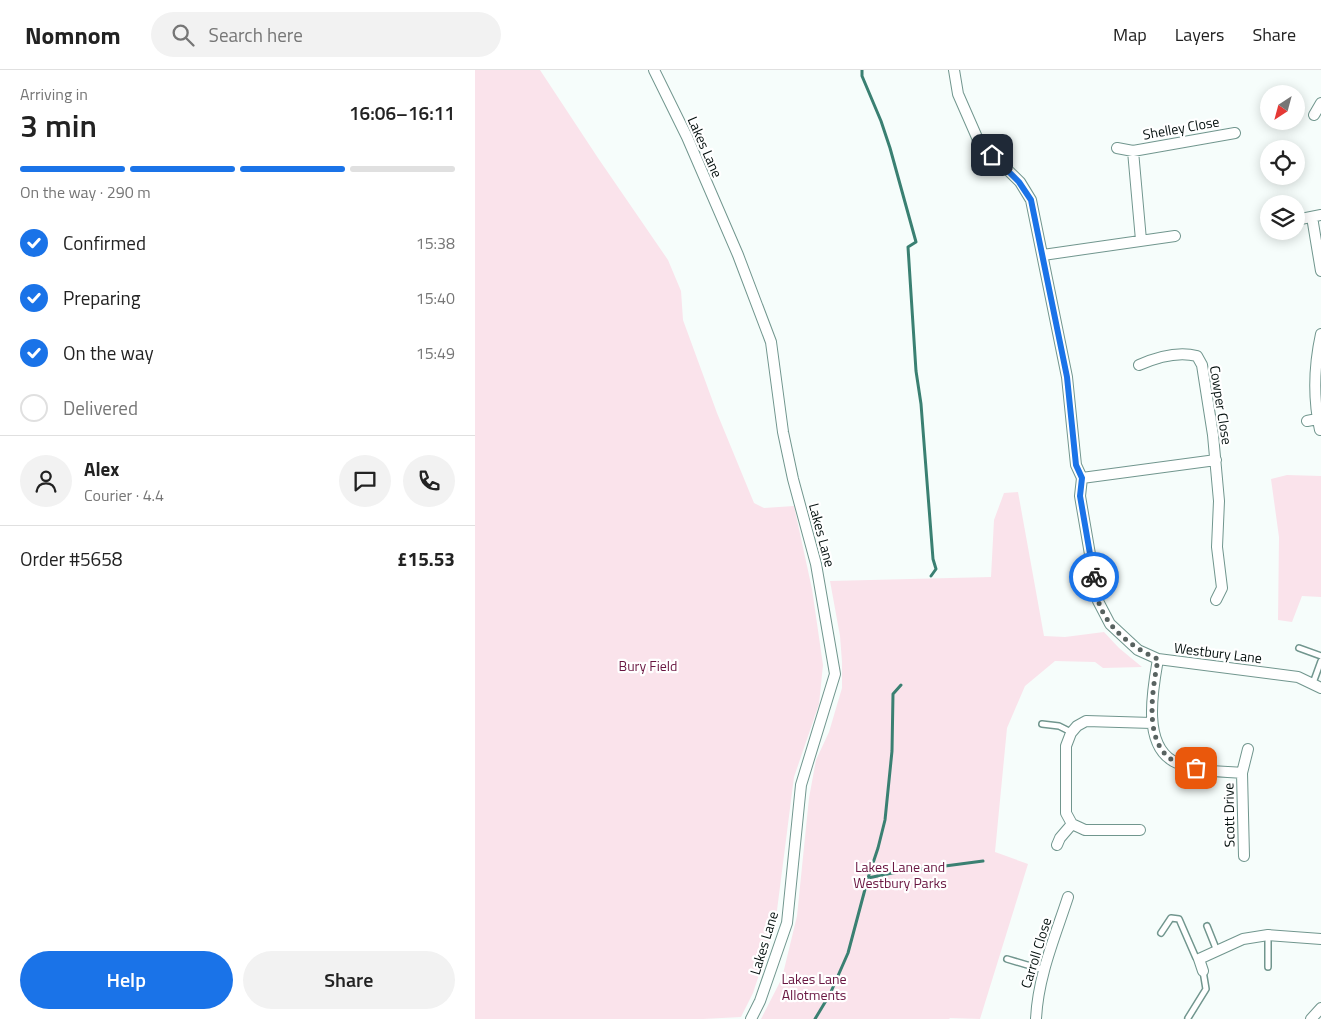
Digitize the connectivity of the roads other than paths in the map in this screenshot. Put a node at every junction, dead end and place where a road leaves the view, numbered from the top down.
1 (654, 70) edge
2 (954, 70) edge
3 (1321, 103) edge
4 (1314, 115) dead end
5 (1235, 132) dead end
6 (1117, 148) dead end
7 (1133, 151) junction
8 (1317, 216) edge
9 (1175, 236) dead end
10 (1141, 240) junction
11 (1043, 255) junction
12 (1321, 271) edge
13 (1321, 334) edge
14 (1139, 365) dead end
15 (1319, 430) dead end
16 (1216, 460) junction
17 (1082, 478) junction
18 (1216, 600) dead end
19 (1299, 648) dead end
20 (1321, 656) edge
21 (1158, 659) junction
22 (1321, 661) edge
23 (1317, 685) edge
24 (1152, 723) junction
25 (1042, 724) dead end
26 (1071, 733) junction
27 (1249, 749) dead end
28 (1242, 773) junction
29 (1072, 824) junction
30 (1139, 830) dead end
31 (1057, 845) dead end
32 (1244, 856) dead end
33 (1068, 897) dead end
34 (1207, 926) dead end
35 (1161, 933) dead end
36 (1268, 935) junction
37 (1321, 939) edge
38 (1217, 951) junction
39 (1199, 958) junction
40 (1007, 959) dead end
41 (1267, 967) dead end
42 (1044, 970) junction
43 (1203, 971) joint
44 (1321, 1008) edge
45 (1187, 1018) dead end
46 (751, 1019) edge
47 (1037, 1019) edge
48 (1311, 1019) edge

1 - 46 street, Lakes Lane
2 - 11 street, Westbury Lane
3 - 4 street
5 - 7 street, Shelley Close
6 - 7 street, Shelley Close
7 - 10 street, Shelley Close
8 - 12 street
9 - 10 street
10 - 11 street
11 - 17 street, Westbury Lane
13 - 15 street
14 - 16 street, Cowper Close
16 - 17 street
16 - 18 street
17 - 21 street, Westbury Lane
19 - 20 lane
21 - 23 street, Westbury Lane
21 - 24 street, Scott Drive
22 - 23 lane
24 - 26 street
24 - 28 street, Scott Drive
25 - 26 lane
26 - 29 street
27 - 28 street, Scott Drive
28 - 32 street, Scott Drive
29 - 30 street
29 - 31 street
33 - 42 street, Carroll Close
34 - 38 lane
35 - 39 lane
36 - 37 street
36 - 38 street
36 - 41 lane
38 - 39 street
39 - 43 street
40 - 42 lane
42 - 47 street, Carroll Close
43 - 45 lane
44 - 48 street

